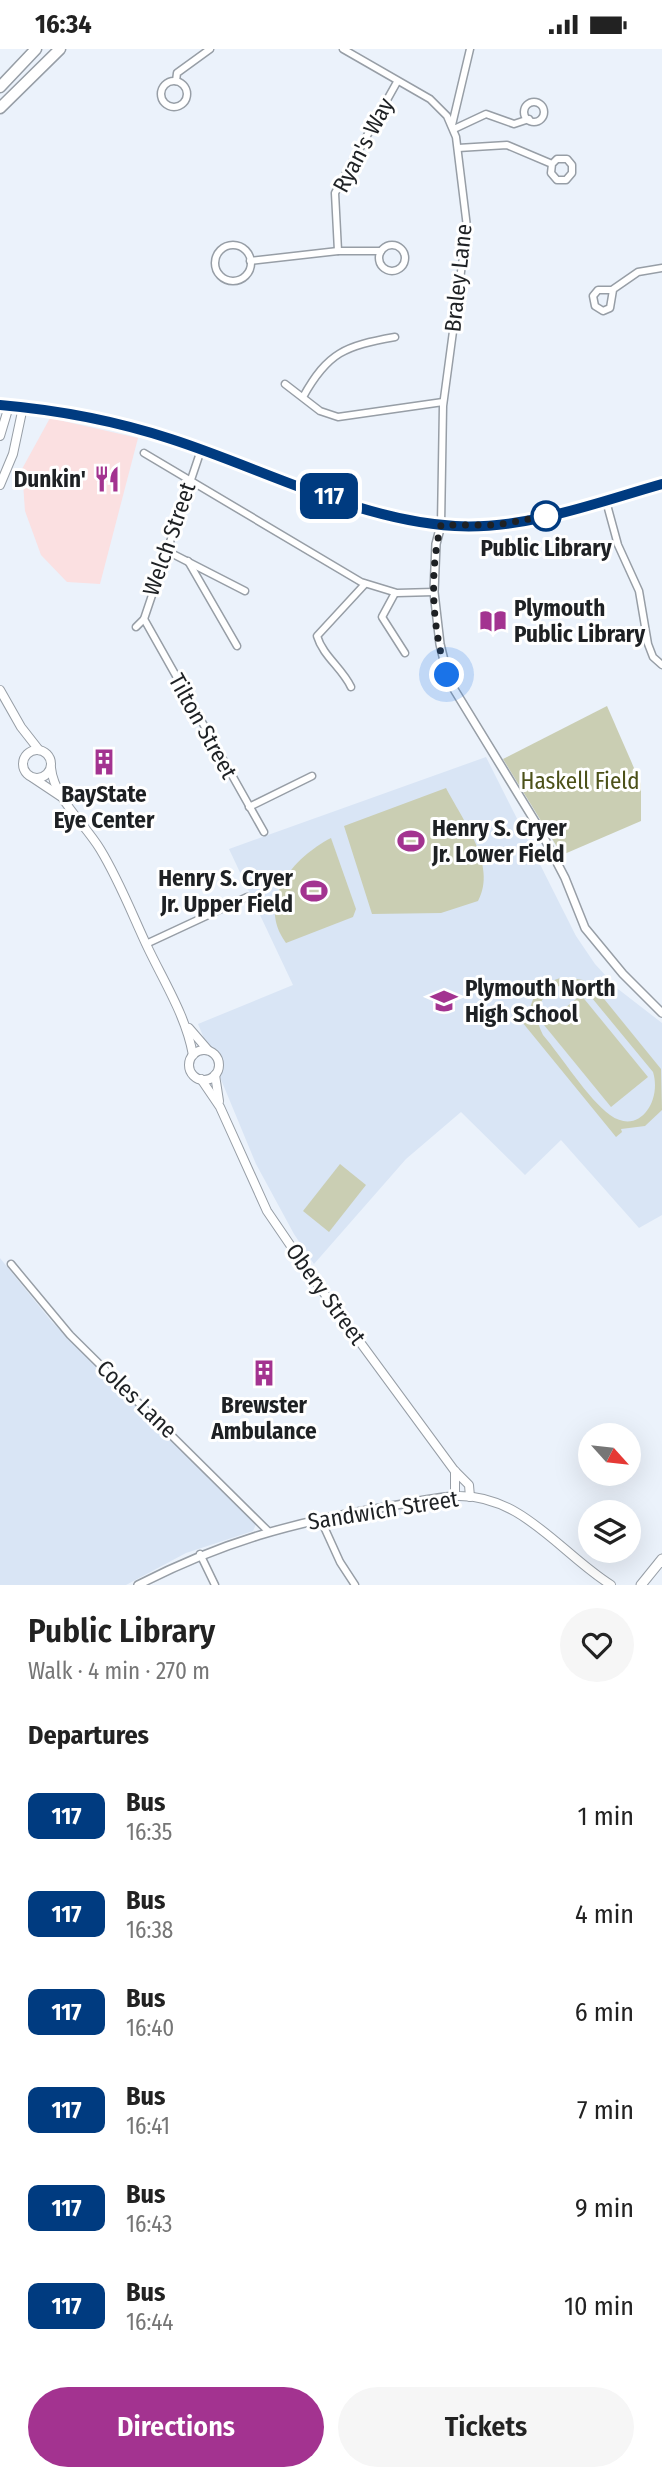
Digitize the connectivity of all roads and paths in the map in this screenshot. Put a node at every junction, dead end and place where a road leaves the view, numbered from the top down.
1 (60, 49) edge
2 (210, 49) edge
3 (342, 49) edge
4 (470, 49) edge
5 (35, 50) edge
6 (176, 81) junction
7 (397, 82) junction
8 (0, 86) edge
9 (0, 108) edge
10 (529, 119) dead end
11 (453, 127) junction
12 (458, 148) junction
13 (552, 165) dead end
14 (338, 251) junction
15 (381, 251) junction
16 (250, 261) junction
17 (662, 268) edge
18 (613, 290) dead end
19 (394, 337) dead end
20 (285, 384) dead end
21 (303, 397) junction
22 (443, 402) junction
23 (5, 406) edge
24 (23, 407) junction
25 (0, 436) edge
26 (201, 450) junction
27 (144, 453) dead end
28 (188, 480) junction
29 (662, 484) edge
30 (0, 485) edge
31 (606, 501) junction
32 (441, 525) junction
33 (165, 549) junction
34 (188, 561) junction
35 (365, 584) junction
36 (245, 591) dead end
37 (434, 591) junction
38 (395, 593) junction
39 (144, 619) junction
40 (136, 627) dead end
41 (237, 646) dead end
42 (405, 653) dead end
43 (662, 665) edge
44 (351, 687) dead end
45 (0, 690) edge
46 (21, 727) junction
47 (38, 750) junction
48 (26, 755) junction
49 (51, 768) junction
50 (312, 776) dead end
51 (32, 778) junction
52 (62, 798) junction
53 (249, 807) junction
54 (264, 832) dead end
55 (247, 897) dead end
56 (146, 943) junction
57 (662, 1013) edge
58 (185, 1023) junction
59 (208, 1051) junction
60 (193, 1055) junction
61 (215, 1075) junction
62 (201, 1079) junction
63 (220, 1107) junction
64 (11, 1264) dead end
65 (454, 1470) junction
66 (455, 1496) junction
67 (470, 1497) junction
68 (320, 1518) junction
69 (268, 1531) junction
70 (200, 1554) junction
71 (662, 1559) edge
72 (138, 1585) edge
73 (215, 1585) edge
74 (355, 1585) edge
75 (611, 1585) edge
76 (641, 1585) edge

1 - 9 highway
2 - 6 street
3 - 7 street, Braley Lane
4 - 11 street
5 - 8 highway
6 - 6 street
7 - 11 street, Braley Lane
7 - 14 street, Ryan's Way
10 - 11 street
11 - 12 street, Braley Lane
12 - 13 street
12 - 22 street, Braley Lane
14 - 15 street
14 - 16 street
15 - 15 street
16 - 16 street
17 - 18 street
19 - 21 street
20 - 21 street
21 - 22 street
22 - 32 street, Braley Lane
23 - 24 main road
23 - 25 main road
24 - 26 street
24 - 30 main road
26 - 28 street, Welch Street
26 - 32 street
27 - 28 street
28 - 33 street, Welch Street
28 - 35 street
29 - 31 street
31 - 32 street
31 - 43 street
32 - 37 street
33 - 34 street
33 - 39 street, Welch Street
34 - 36 street
34 - 41 street
35 - 38 street
35 - 44 street
37 - 38 street
37 - 57 street
38 - 42 street
39 - 40 street, Welch Street
39 - 53 street, Tilton Street
45 - 46 main road, Obery Street
46 - 47 main road, Obery Street
46 - 48 main road, Obery Street
47 - 48 main road
47 - 49 main road, Obery Street
48 - 51 main road, Obery Street
49 - 51 main road
49 - 52 main road, Obery Street
50 - 53 street
51 - 52 main road, Obery Street
52 - 56 main road, Obery Street
53 - 54 street, Tilton Street
55 - 56 street
56 - 58 main road, Obery Street
58 - 59 main road, Obery Street
58 - 60 main road, Obery Street
59 - 60 main road
59 - 61 main road, Obery Street
60 - 62 main road, Obery Street
61 - 62 main road
61 - 63 main road, Obery Street
62 - 63 main road, Obery Street
63 - 65 main road, Obery Street
64 - 69 street, Coles Lane
65 - 66 main road
65 - 67 main road, Obery Street
66 - 67 main road, Sandwich Street
66 - 68 street, Sandwich Street
67 - 75 main road, Sandwich Street
68 - 69 street, Sandwich Street
68 - 74 street
69 - 70 street, Sandwich Street
70 - 72 street, Sandwich Street
70 - 73 street
71 - 76 main road

